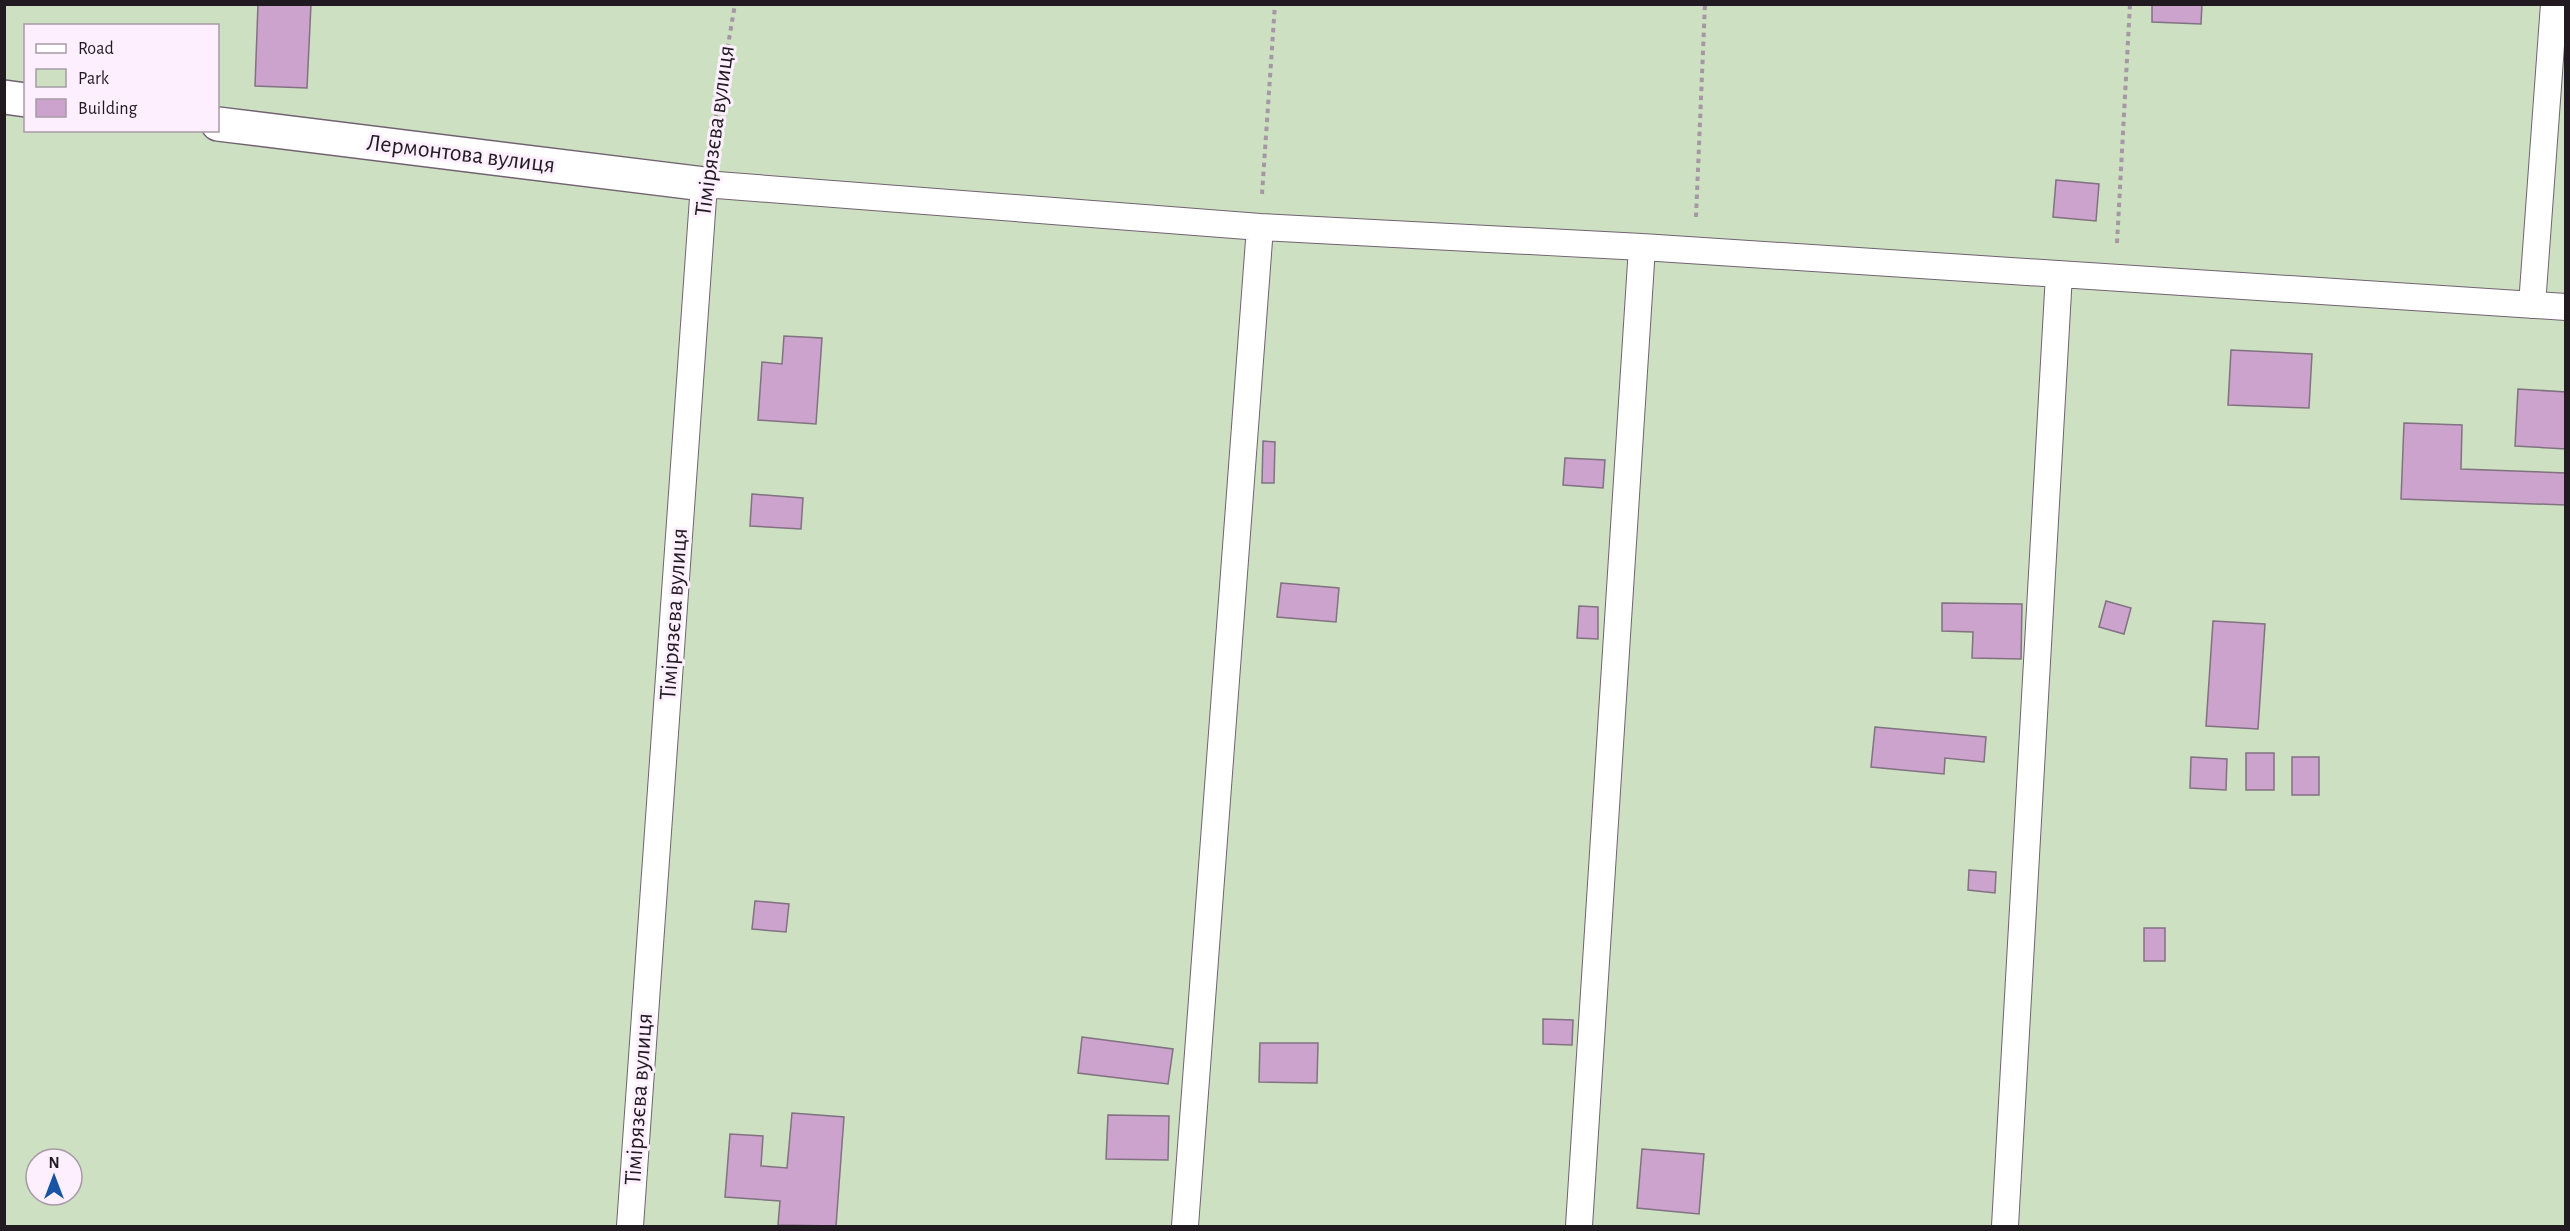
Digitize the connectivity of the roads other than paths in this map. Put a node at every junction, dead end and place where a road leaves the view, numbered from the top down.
1 (2554, 4) edge
2 (4, 97) edge
3 (24, 100) edge
4 (219, 124) edge
5 (704, 184) junction
6 (1260, 227) junction
7 (1642, 246) junction
8 (2059, 274) junction
9 (2532, 305) junction
10 (2565, 307) edge
11 (630, 1227) edge
12 (1185, 1227) edge
13 (1579, 1227) edge
14 (2005, 1227) edge

1 - 9 lane
2 - 3 street
4 - 5 street, Лермонтова вулиця
5 - 6 lane
5 - 11 lane, Тімірязєва вулиця
6 - 7 lane
6 - 12 lane
7 - 8 lane
7 - 13 lane
8 - 9 lane
8 - 14 lane
9 - 10 lane

